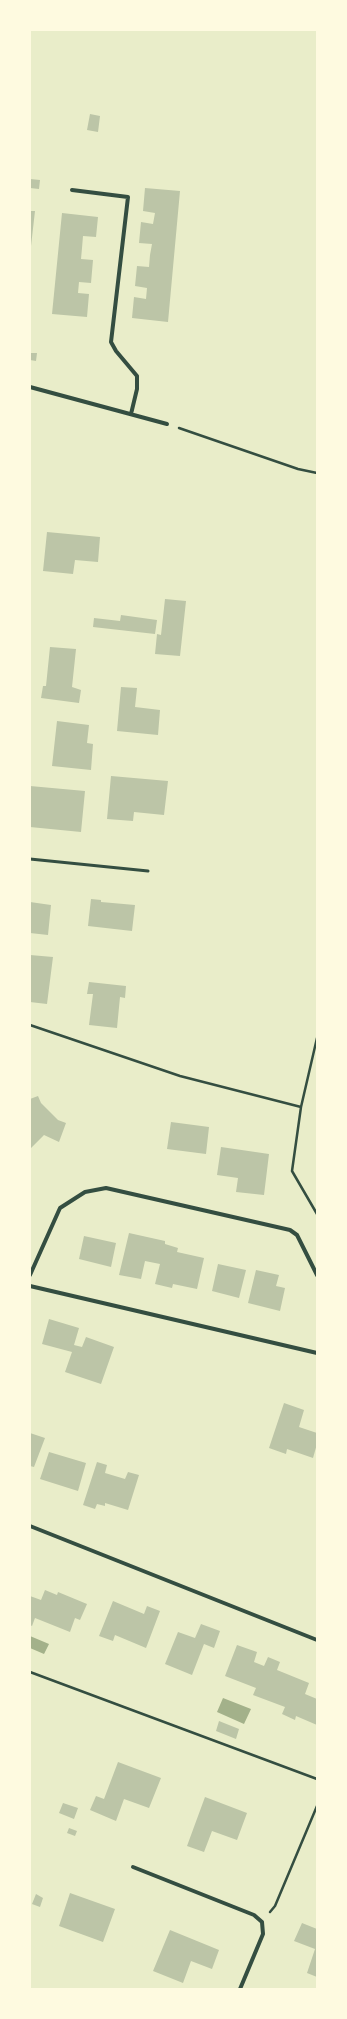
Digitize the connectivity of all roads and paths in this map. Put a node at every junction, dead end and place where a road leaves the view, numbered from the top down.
1 (72, 190) dead end
2 (30, 387) edge
3 (132, 414) junction
4 (167, 424) joint
5 (317, 473) edge
6 (30, 859) edge
7 (148, 871) dead end
8 (30, 1025) edge
9 (317, 1038) edge
10 (301, 1107) junction
11 (317, 1214) edge
12 (30, 1275) edge
13 (317, 1275) edge
14 (30, 1286) edge
15 (317, 1353) edge
16 (30, 1526) edge
17 (317, 1640) edge
18 (30, 1672) edge
19 (317, 1779) edge
20 (317, 1806) edge
21 (133, 1867) dead end
22 (262, 1922) junction
23 (240, 1989) edge

1 - 3 street
2 - 3 street
3 - 4 street
4 - 5 path
6 - 7 lane
8 - 10 path
9 - 10 path
10 - 11 path
12 - 13 street
14 - 15 street
16 - 17 street
18 - 19 path
20 - 22 path
21 - 22 street
22 - 23 street

